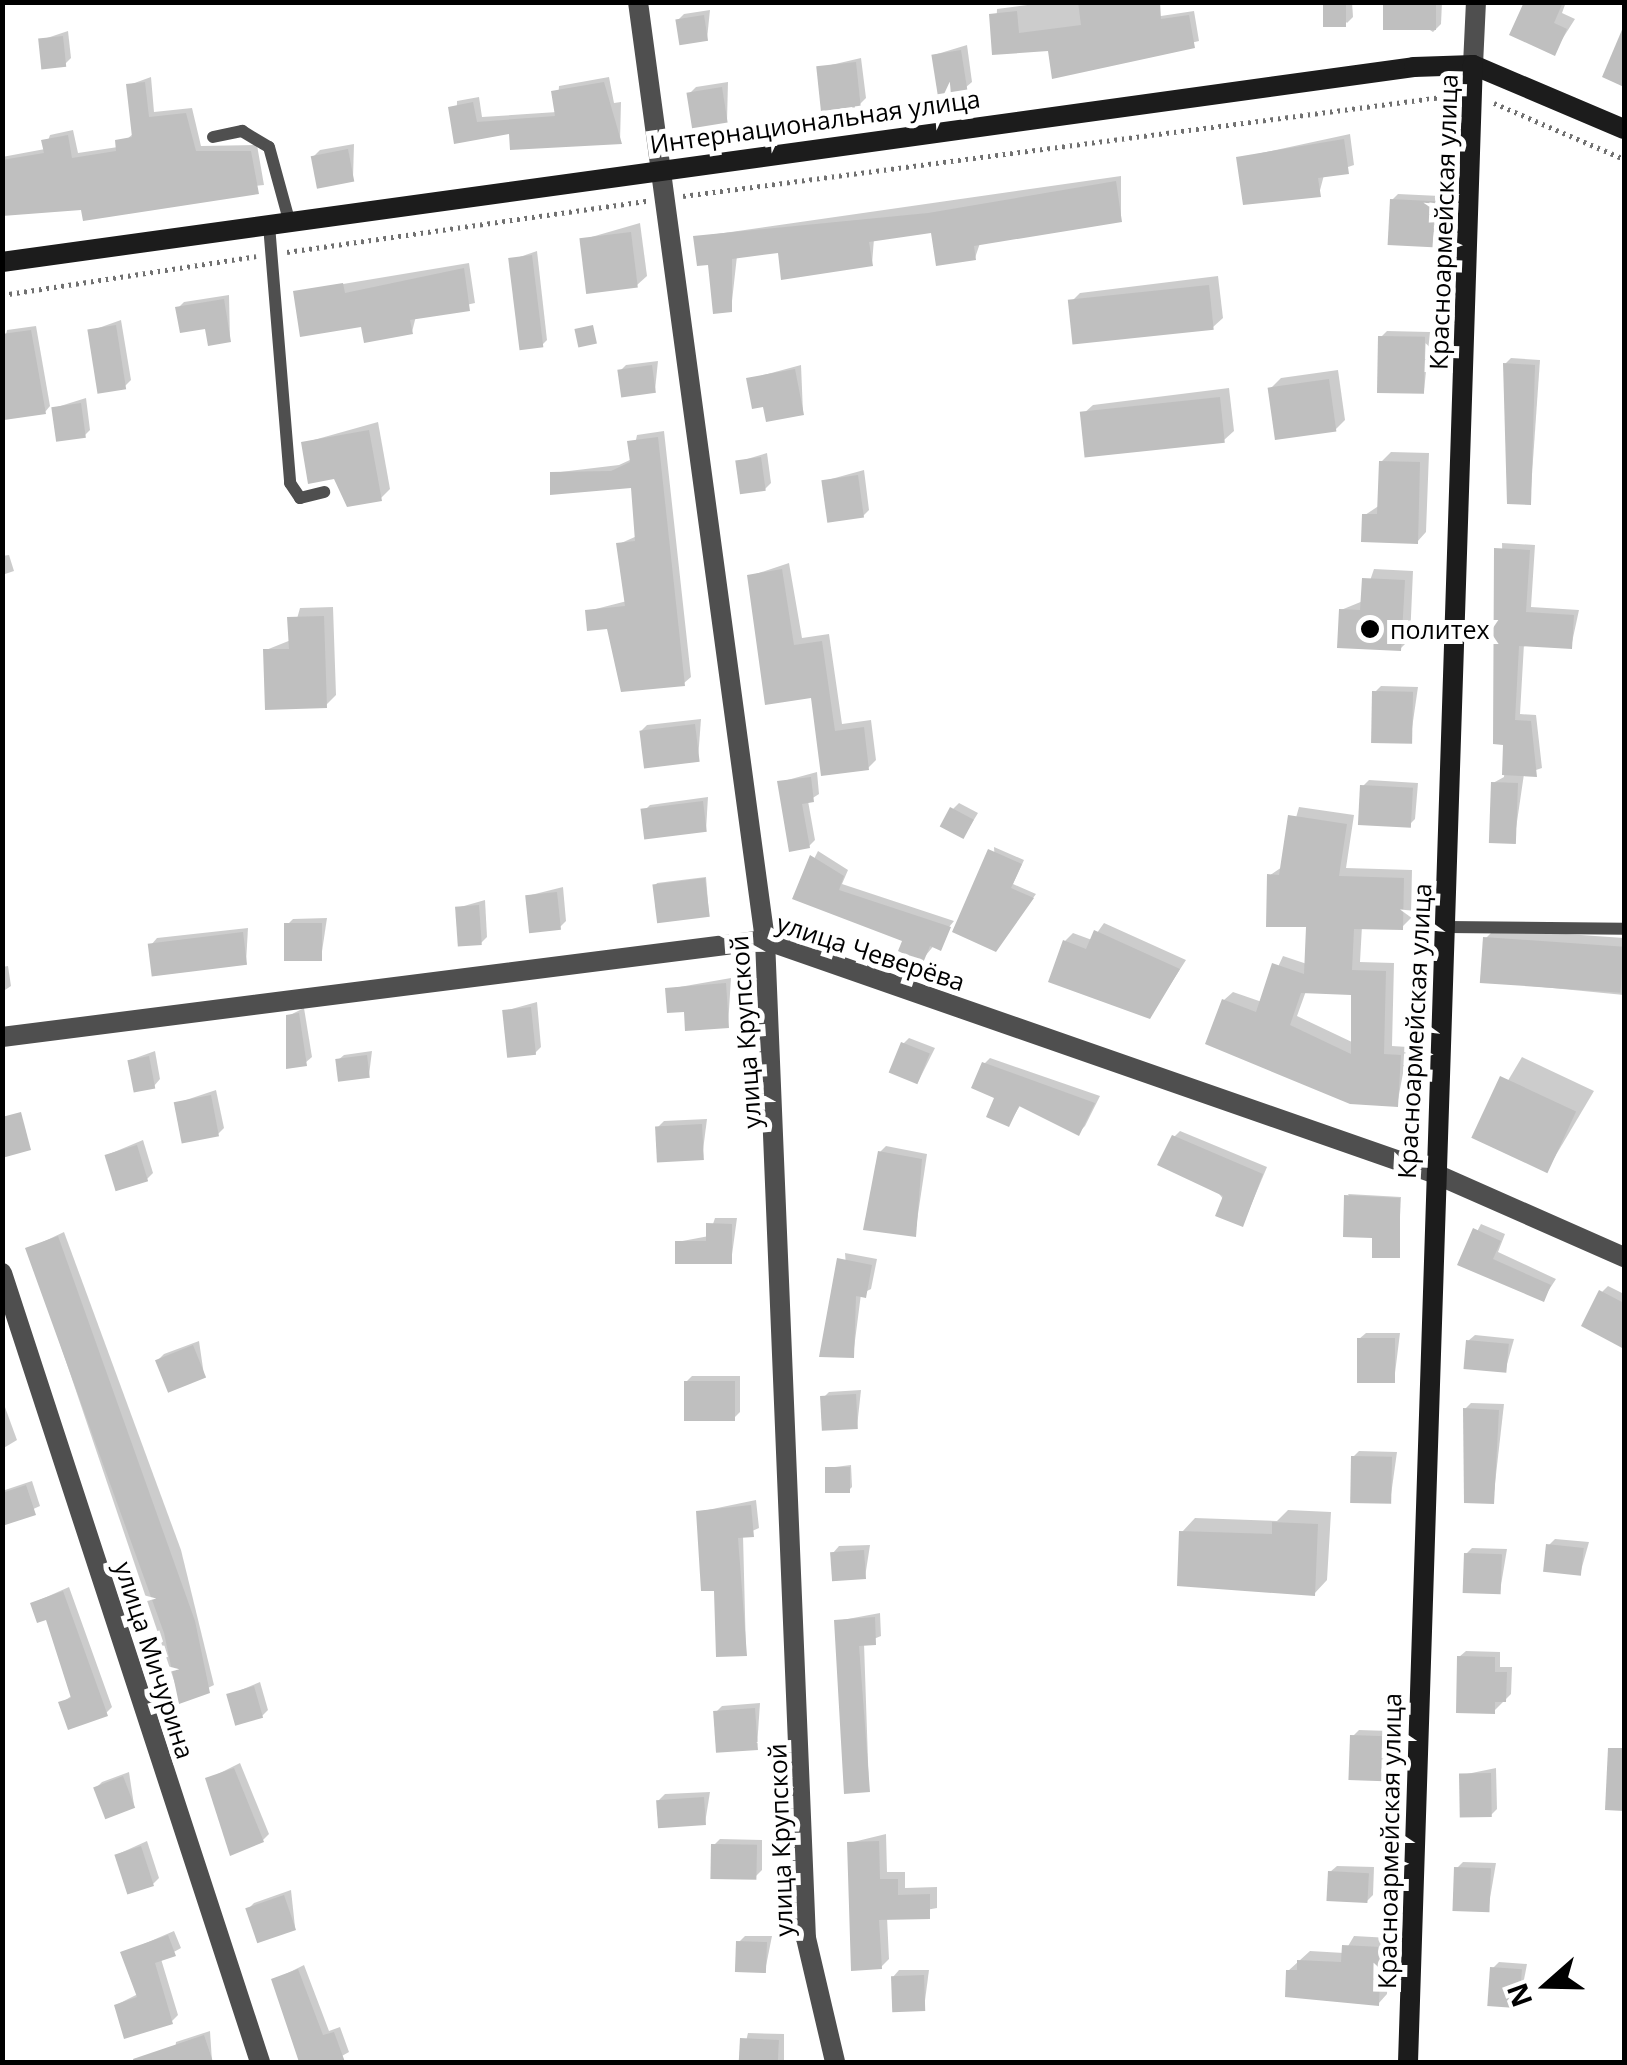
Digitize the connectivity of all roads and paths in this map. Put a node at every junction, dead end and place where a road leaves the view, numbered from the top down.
1 (638, 2) edge
2 (1476, 2) edge
3 (1473, 65) junction
4 (1472, 93) junction
5 (1624, 128) edge
6 (213, 137) dead end
7 (1624, 159) edge
8 (664, 166) junction
9 (668, 198) junction
10 (279, 225) junction
11 (273, 254) junction
12 (2, 262) edge
13 (2, 296) edge
14 (324, 492) dead end
15 (1447, 928) junction
16 (1624, 929) edge
17 (766, 940) junction
18 (2, 1037) edge
19 (1431, 1172) junction
20 (1624, 1257) edge
21 (2, 1273) edge
22 (260, 2062) edge
23 (835, 2062) edge
24 (1408, 2062) edge

1 - 8 street, улица Крупской
2 - 3 street, Красноармейская улица
3 - 4 main road, Красноармейская улица
3 - 5 main road, Интернациональная улица
3 - 8 main road, Интернациональная улица
4 - 7 path
4 - 9 path
4 - 15 main road, Красноармейская улица
6 - 10 lane
8 - 9 street, улица Крупской
8 - 10 main road, Интернациональная улица
9 - 11 path
9 - 17 street, улица Крупской
10 - 11 lane
10 - 12 main road, Интернациональная улица
11 - 13 path
11 - 14 lane
15 - 16 lane
15 - 19 main road, Красноармейская улица
17 - 18 street, улица Чеверёва
17 - 19 street, улица Чеверёва
17 - 23 street, улица Крупской
19 - 20 street, улица Чеверёва
19 - 24 main road, Красноармейская улица
21 - 22 street, улица Мичурина

